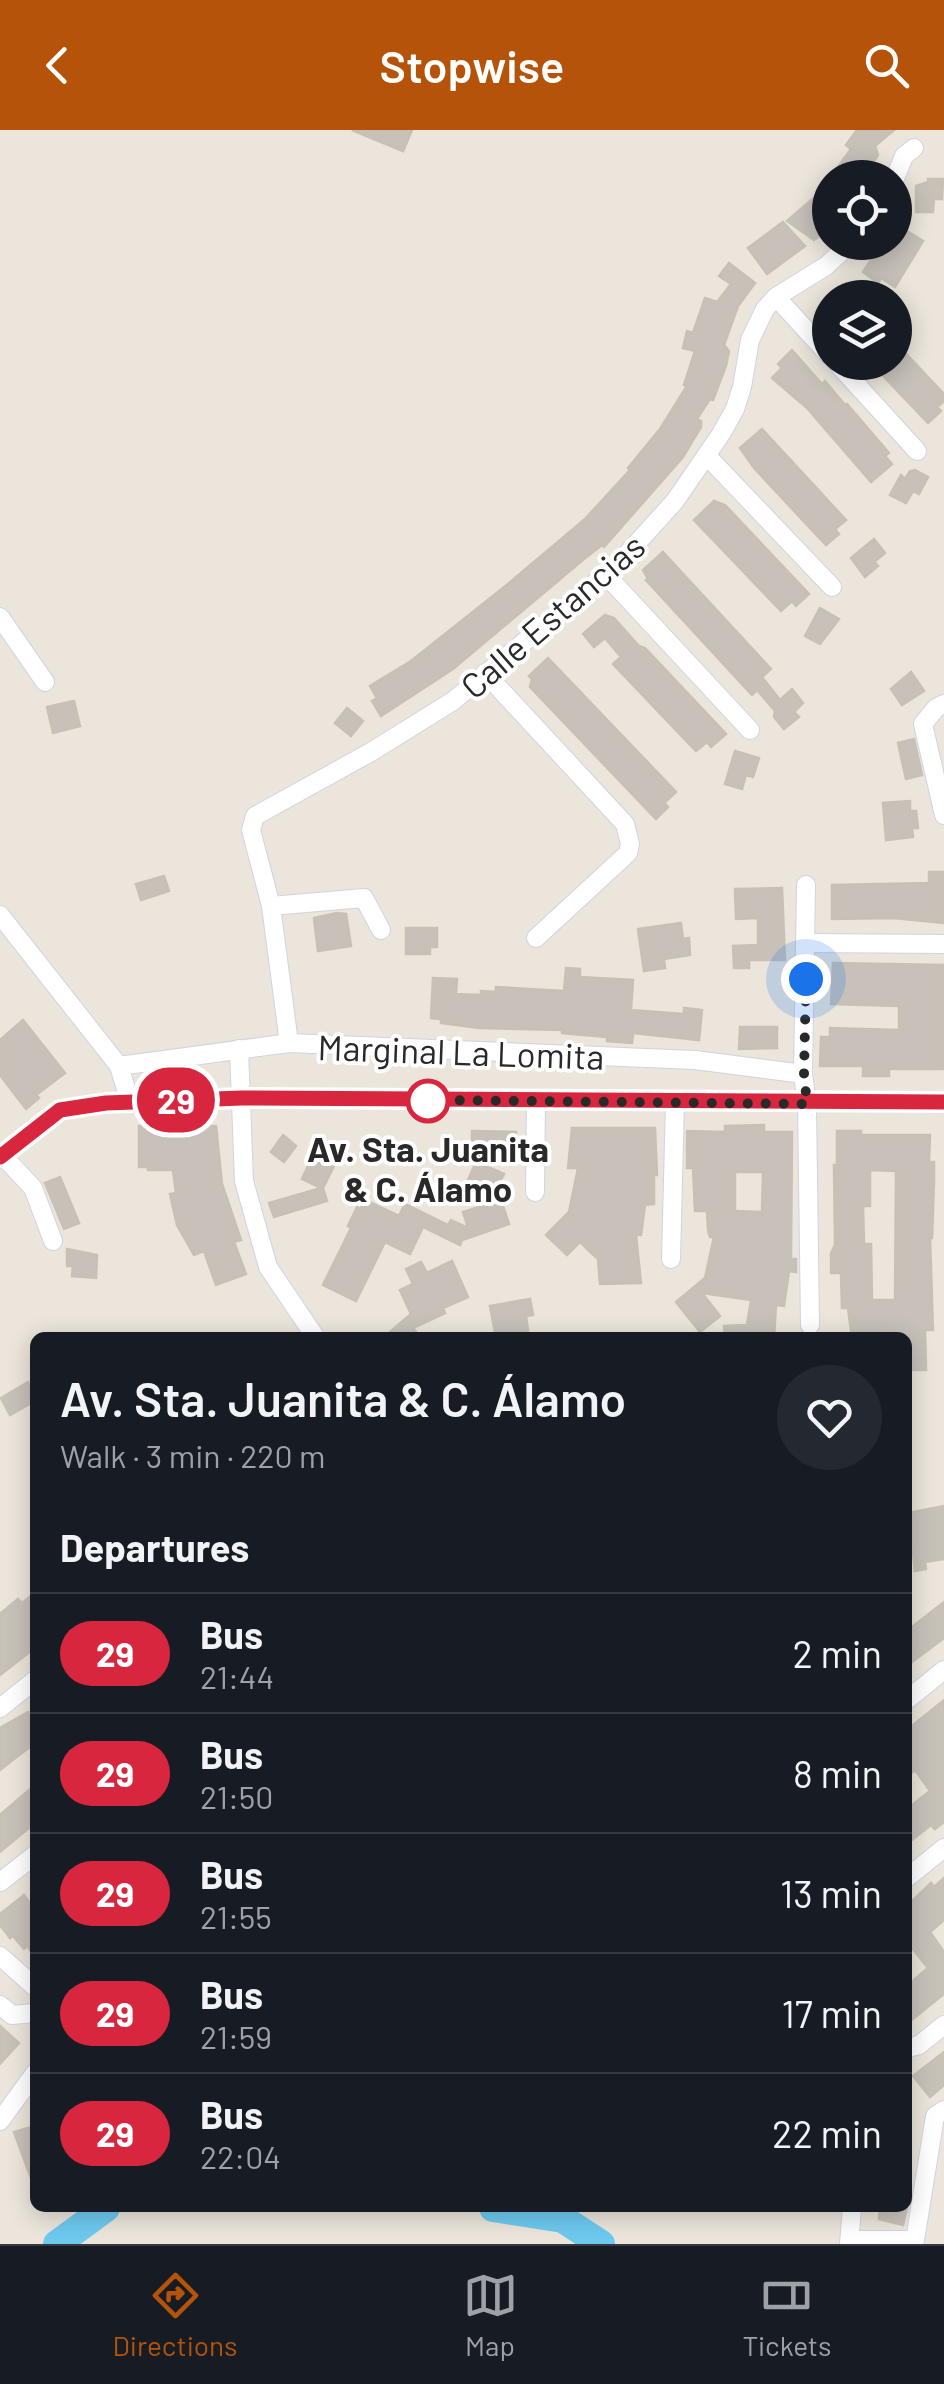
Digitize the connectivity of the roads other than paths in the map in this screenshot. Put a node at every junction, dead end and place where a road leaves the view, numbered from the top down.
1 (914, 148) dead end
2 (902, 160) edge
3 (832, 260) edge
4 (776, 297) junction
5 (812, 336) edge
6 (852, 380) edge
7 (916, 451) dead end
8 (708, 456) junction
9 (606, 575) junction
10 (832, 587) dead end
11 (0, 617) edge
12 (485, 673) junction
13 (44, 682) dead end
14 (944, 704) edge
15 (750, 730) dead end
16 (944, 814) edge
17 (806, 885) dead end
18 (271, 906) junction
19 (0, 915) edge
20 (381, 930) dead end
21 (8, 938) edge
22 (536, 938) dead end
23 (806, 943) junction
24 (944, 944) edge
25 (289, 1044) junction
26 (239, 1049) junction
27 (119, 1066) junction
28 (804, 1074) junction
29 (242, 1098) junction
30 (130, 1102) junction
31 (536, 1102) junction
32 (674, 1102) junction
33 (944, 1102) edge
34 (807, 1104) junction
35 (1, 1156) edge
36 (535, 1192) dead end
37 (54, 1241) dead end
38 (672, 1259) dead end
39 (810, 1325) dead end
40 (312, 1332) edge
41 (944, 1670) edge
42 (30, 1684) edge
43 (912, 1696) edge
44 (0, 1708) edge
45 (944, 1848) edge
46 (30, 1859) edge
47 (912, 1875) edge
48 (0, 1882) edge
49 (0, 1956) edge
50 (30, 1983) edge
51 (0, 2005) edge
52 (30, 2013) edge
53 (944, 2025) edge
54 (912, 2047) edge
55 (30, 2080) edge
56 (944, 2110) edge
57 (0, 2122) edge
58 (852, 2212) edge
59 (850, 2242) edge

1 - 2 street
3 - 4 street, Calle Estancias
4 - 5 street
4 - 8 street, Calle Estancias
6 - 7 street
8 - 9 street, Calle Estancias
8 - 10 street
9 - 12 street, Calle Estancias
9 - 15 street
11 - 13 street
12 - 18 street, Calle Estancias
12 - 22 street
14 - 16 street
17 - 23 street
18 - 20 street
18 - 25 street
19 - 21 street
21 - 27 street
23 - 24 street
23 - 28 street
25 - 26 street, Marginal La Lomita
25 - 28 street, Marginal La Lomita
26 - 27 street, Marginal La Lomita
26 - 29 street
27 - 30 street
28 - 34 street
29 - 30 street
29 - 31 street
29 - 40 street
30 - 35 street
31 - 32 street
31 - 36 street
32 - 34 street
32 - 38 street
33 - 34 street
34 - 39 street
35 - 37 street
41 - 43 street
42 - 44 street
45 - 47 street
46 - 48 street
49 - 50 street
51 - 52 street
53 - 54 street
55 - 57 street
56 - 59 street
58 - 59 street

